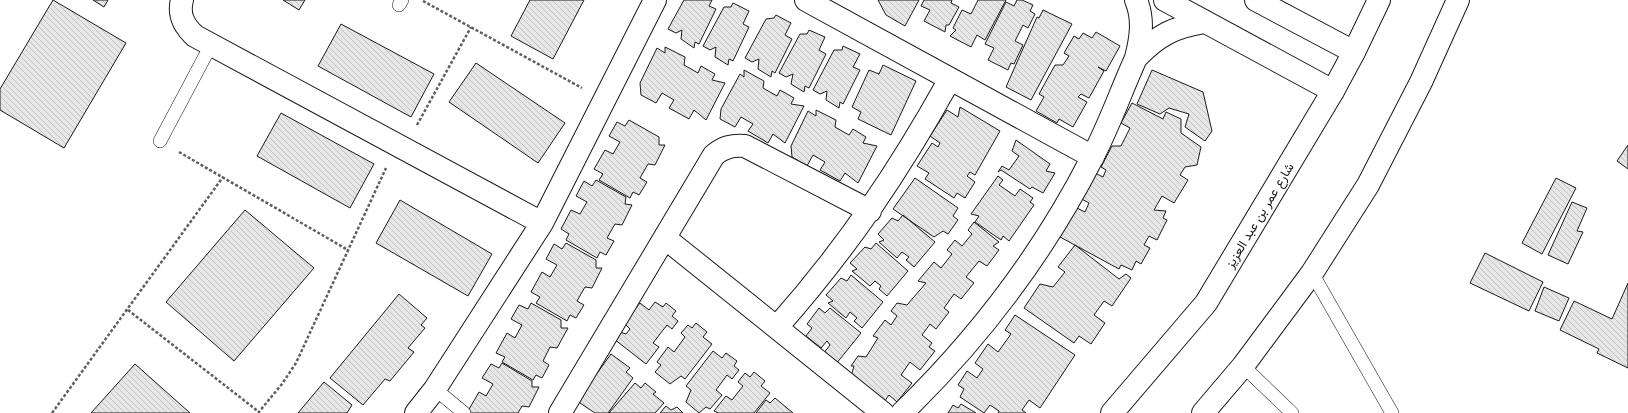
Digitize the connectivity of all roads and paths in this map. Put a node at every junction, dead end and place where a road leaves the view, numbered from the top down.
1 (182, 0) edge
2 (421, 0) edge
3 (655, 0) edge
4 (806, 0) edge
5 (1136, 0) edge
6 (1165, 0) edge
7 (1256, 0) edge
8 (1379, 0) edge
9 (1458, 0) edge
10 (1205, 22) junction
11 (471, 27) junction
12 (211, 45) junction
13 (1354, 52) junction
14 (1136, 58) junction
15 (950, 79) junction
16 (1333, 91) junction
17 (604, 100) junction
18 (160, 141) joint
19 (400, 147) junction
20 (1093, 156) junction
21 (223, 177) junction
22 (870, 211) junction
23 (542, 223) junction
24 (665, 238) junction
25 (348, 250) junction
26 (1312, 272) junction
27 (128, 310) junction
28 (777, 327) junction
29 (1243, 366) junction
30 (436, 389) junction
31 (259, 412) edge
32 (52, 413) edge
33 (416, 413) edge
34 (464, 413) edge
35 (560, 413) edge
36 (884, 413) edge
37 (902, 413) edge
38 (1112, 413) edge
39 (1203, 413) edge
40 (1292, 413) edge
41 (1392, 413) edge

1 - 12 street
2 - 11 path
3 - 17 street
4 - 15 street
5 - 14 street
6 - 10 street
7 - 13 street
8 - 13 street, شارع عمر بن عبد العزيز
9 - 26 street
10 - 14 street
10 - 16 street
11 - 17 path
11 - 19 path
12 - 18 lane
12 - 19 street
13 - 16 street, شارع عمر بن عبد العزيز
14 - 20 street
15 - 20 street
15 - 22 street
16 - 38 street, شارع عمر بن عبد العزيز
17 - 23 street
18 - 21 path
19 - 23 street
19 - 25 path
20 - 37 street
21 - 25 path
21 - 27 path
22 - 24 street
22 - 28 street
23 - 30 street
24 - 28 street
24 - 35 street
25 - 31 path
26 - 29 street
26 - 41 lane
27 - 31 path
27 - 32 path
28 - 36 street
29 - 39 street
29 - 40 lane
30 - 33 street
30 - 34 lane

